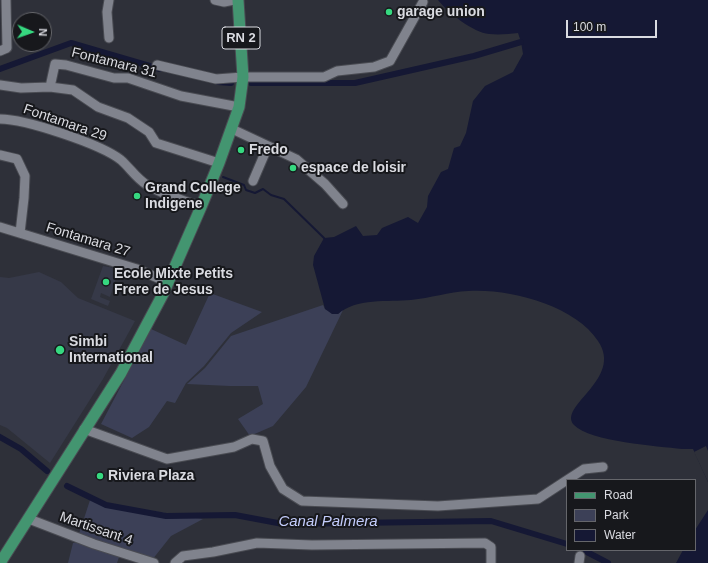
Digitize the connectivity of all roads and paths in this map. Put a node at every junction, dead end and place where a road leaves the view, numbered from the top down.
1 (6, 0) edge
2 (109, 0) edge
3 (215, 0) edge
4 (234, 0) edge
5 (238, 0) edge
6 (423, 2) dead end
7 (109, 38) dead end
8 (0, 51) edge
9 (157, 65) dead end
10 (243, 77) junction
11 (0, 85) edge
12 (50, 87) junction
13 (239, 107) junction
14 (0, 119) edge
15 (232, 129) junction
16 (268, 146) junction
17 (0, 155) edge
18 (219, 163) junction
19 (253, 180) dead end
20 (343, 204) dead end
21 (201, 207) junction
22 (0, 227) edge
23 (20, 233) junction
24 (167, 282) junction
25 (84, 429) junction
26 (603, 467) dead end
27 (569, 479) edge
28 (566, 481) edge
29 (29, 520) junction
30 (0, 563) edge
31 (154, 563) edge
32 (175, 563) edge
33 (491, 563) edge

1 - 8 street
2 - 7 street
3 - 4 street
5 - 10 main road, RN 2
6 - 10 street
9 - 10 street
10 - 13 main road, RN 2
11 - 12 street
12 - 13 street, Fontamara 31
12 - 18 street
13 - 15 main road, RN 2
14 - 21 street, Fontamara 29
15 - 16 street
15 - 18 main road, RN 2
16 - 19 street
16 - 20 street
17 - 23 street
18 - 21 main road, RN 2
21 - 24 main road, RN 2
22 - 23 street, Fontamara 27
23 - 24 street, Fontamara 27
24 - 25 main road, RN 2
25 - 28 street
25 - 29 main road, RN 2
26 - 27 street
29 - 30 main road, RN 2
29 - 31 street, Martissant 4
32 - 33 street

